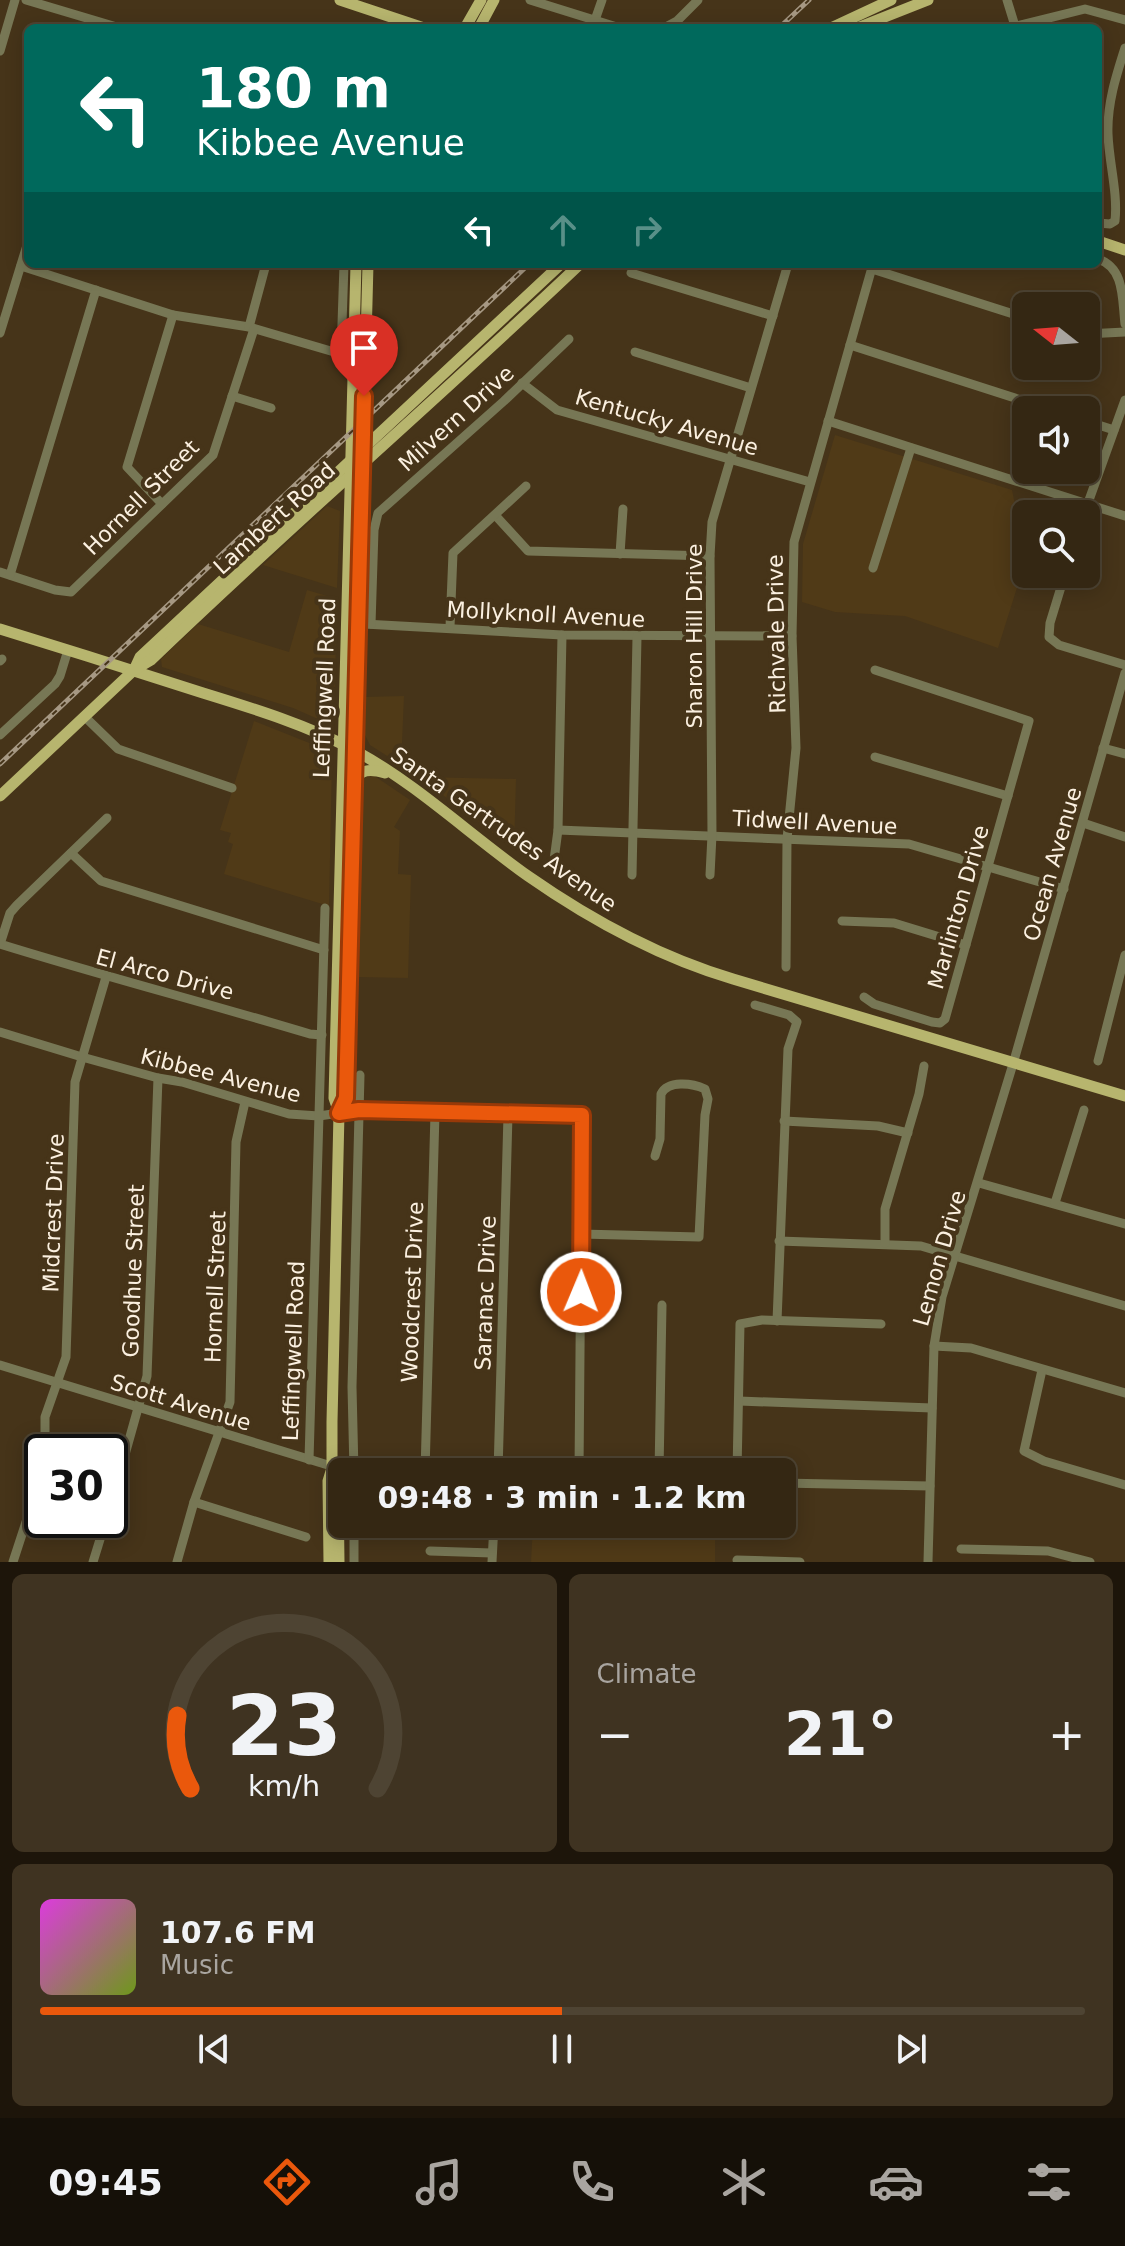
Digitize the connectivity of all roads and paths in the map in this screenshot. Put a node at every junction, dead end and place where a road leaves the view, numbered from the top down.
1 (15, 0) edge
2 (26, 0) edge
3 (340, 0) edge
4 (481, 0) edge
5 (494, 0) edge
6 (530, 0) edge
7 (602, 0) edge
8 (698, 0) edge
9 (891, 0) edge
10 (928, 0) edge
11 (1007, 0) edge
12 (595, 20) junction
13 (1125, 20) edge
14 (95, 24) edge
15 (412, 24) edge
16 (467, 24) edge
17 (481, 24) edge
18 (608, 24) edge
19 (671, 24) edge
20 (840, 24) edge
21 (867, 24) edge
22 (1011, 24) edge
23 (1024, 24) edge
24 (1125, 48) edge
25 (0, 51) edge
26 (1103, 133) edge
27 (1102, 223) edge
28 (1102, 242) edge
29 (1125, 250) edge
30 (24, 256) edge
31 (1102, 261) edge
32 (21, 266) junction
33 (24, 267) edge
34 (27, 268) edge
35 (265, 268) edge
36 (344, 268) edge
37 (356, 268) edge
38 (368, 268) edge
39 (557, 268) edge
40 (576, 268) edge
41 (787, 268) edge
42 (871, 268) edge
43 (878, 268) edge
44 (631, 273) dead end
45 (96, 290) junction
46 (1012, 313) edge
47 (173, 315) junction
48 (773, 316) junction
49 (1125, 324) edge
50 (251, 328) junction
51 (1125, 332) edge
52 (0, 333) edge
53 (1100, 333) edge
54 (569, 339) dead end
55 (850, 345) junction
56 (635, 352) dead end
57 (522, 383) junction
58 (751, 388) junction
59 (232, 396) junction
60 (1012, 397) edge
61 (1125, 400) edge
62 (271, 408) dead end
63 (403, 411) junction
64 (828, 421) junction
65 (363, 425) junction
66 (1100, 426) edge
67 (1114, 430) junction
68 (911, 448) junction
69 (362, 449) junction
70 (731, 459) junction
71 (350, 460) junction
72 (362, 466) junction
73 (350, 477) junction
74 (810, 482) junction
75 (526, 486) dead end
76 (1059, 500) edge
77 (1088, 500) edge
78 (162, 504) junction
79 (623, 509) dead end
80 (1100, 512) edge
81 (495, 515) junction
82 (1125, 516) edge
83 (305, 519) junction
84 (348, 527) junction
85 (620, 554) junction
86 (710, 556) junction
87 (873, 568) dead end
88 (5, 574) edge
89 (1061, 588) edge
90 (352, 623) junction
91 (371, 624) junction
92 (450, 627) junction
93 (0, 629) edge
94 (562, 635) junction
95 (792, 636) junction
96 (637, 637) junction
97 (712, 637) junction
98 (68, 650) junction
99 (1125, 665) edge
100 (134, 670) junction
101 (875, 670) dead end
102 (1125, 673) edge
103 (85, 717) junction
104 (0, 735) edge
105 (342, 745) junction
106 (1103, 748) junction
107 (354, 750) junction
108 (1125, 754) edge
109 (875, 757) dead end
110 (400, 778) junction
111 (232, 788) dead end
112 (353, 789) junction
113 (0, 796) edge
114 (1008, 796) junction
115 (107, 818) dead end
116 (1083, 823) junction
117 (558, 830) junction
118 (632, 834) junction
119 (712, 835) junction
120 (1125, 837) edge
121 (787, 839) junction
122 (71, 853) junction
123 (554, 860) dead end
124 (988, 866) junction
125 (632, 875) dead end
126 (710, 875) dead end
127 (1064, 889) junction
128 (325, 908) dead end
129 (842, 921) dead end
130 (0, 944) edge
131 (966, 945) junction
132 (324, 950) junction
133 (1125, 955) edge
134 (786, 967) dead end
135 (106, 977) junction
136 (864, 997) dead end
137 (755, 1005) dead end
138 (0, 1032) edge
139 (322, 1035) junction
140 (82, 1057) junction
141 (1098, 1061) dead end
142 (1013, 1064) junction
143 (924, 1066) dead end
144 (360, 1075) dead end
145 (158, 1078) junction
146 (1125, 1096) edge
147 (245, 1102) junction
148 (359, 1110) junction
149 (1084, 1110) dead end
150 (339, 1113) junction
151 (435, 1113) junction
152 (508, 1115) junction
153 (319, 1116) junction
154 (784, 1121) junction
155 (908, 1133) junction
156 (655, 1156) dead end
157 (979, 1183) junction
158 (1055, 1203) junction
159 (1125, 1224) edge
160 (581, 1234) junction
161 (779, 1241) junction
162 (885, 1243) junction
163 (955, 1257) junction
164 (662, 1305) dead end
165 (1125, 1306) edge
166 (777, 1321) junction
167 (881, 1324) dead end
168 (934, 1346) junction
169 (0, 1365) edge
170 (1042, 1370) junction
171 (55, 1383) junction
172 (1125, 1393) edge
173 (739, 1401) junction
174 (138, 1408) junction
175 (932, 1408) junction
176 (220, 1432) junction
177 (45, 1434) edge
178 (128, 1444) edge
179 (332, 1458) edge
180 (352, 1458) edge
181 (425, 1458) edge
182 (498, 1458) edge
183 (579, 1458) edge
184 (659, 1458) edge
185 (737, 1458) edge
186 (309, 1460) junction
187 (328, 1466) edge
188 (796, 1483) edge
189 (1125, 1485) edge
190 (930, 1486) junction
191 (194, 1502) junction
192 (24, 1528) edge
193 (306, 1537) dead end
194 (100, 1538) edge
195 (329, 1538) edge
196 (339, 1538) edge
197 (354, 1538) edge
198 (961, 1549) dead end
199 (430, 1551) dead end
200 (492, 1557) edge
201 (737, 1560) edge
202 (13, 1562) edge
203 (93, 1562) edge
204 (177, 1562) edge
205 (329, 1562) edge
206 (339, 1562) edge
207 (354, 1562) edge
208 (800, 1562) edge
209 (928, 1562) edge
210 (1090, 1562) edge

1 - 25 street
2 - 14 street
3 - 15 main road
4 - 16 main road
5 - 17 main road
6 - 12 street
7 - 12 street
8 - 19 street
9 - 20 main road
10 - 21 main road
11 - 22 street
12 - 18 street
13 - 23 street
24 - 26 street
26 - 27 street
28 - 29 main road
30 - 32 street
31 - 49 street
32 - 33 street
32 - 52 street
34 - 45 street
35 - 50 street, Hornell Street
36 - 50 street
37 - 71 main road, Leffingwell Road
38 - 65 main road, Leffingwell Road
39 - 63 main road, Lambert Road
40 - 72 main road, Lambert Road
41 - 48 street, Sharon Hill Drive
42 - 55 street, Richvale Drive
43 - 46 street
44 - 48 street
45 - 47 street
45 - 88 street
47 - 50 street
47 - 78 street
48 - 58 street, Sharon Hill Drive
50 - 59 street, Hornell Street
51 - 53 street
54 - 57 street, Milvern Drive
55 - 60 street
55 - 64 street, Richvale Drive
56 - 58 street
57 - 70 street, Kentucky Avenue
57 - 91 street, Milvern Drive
58 - 70 street, Sharon Hill Drive
59 - 62 street
59 - 78 street, Hornell Street
61 - 67 street
63 - 65 main road
63 - 69 main road, Lambert Road
64 - 68 street
64 - 74 street, Richvale Drive
65 - 69 main road, Leffingwell Road
66 - 67 street
67 - 77 street
68 - 76 street
68 - 87 street
69 - 71 main road, Lambert Road
69 - 72 main road, Leffingwell Road
70 - 74 street, Kentucky Avenue
70 - 86 street, Sharon Hill Drive
71 - 73 main road, Leffingwell Road
71 - 100 main road, Lambert Road
72 - 73 main road, Lambert Road
72 - 90 main road, Leffingwell Road
73 - 83 main road, Lambert Road
73 - 84 main road, Leffingwell Road
74 - 95 street, Richvale Drive
75 - 81 street
78 - 88 street, Hornell Street
79 - 85 street
80 - 82 street
81 - 85 street
81 - 92 street
83 - 84 main road
83 - 100 main road, Lambert Road
84 - 90 main road, Leffingwell Road
85 - 86 street
86 - 97 street, Sharon Hill Drive
89 - 99 street
90 - 91 street, Mollyknoll Avenue
90 - 105 main road, Leffingwell Road
90 - 107 main road, Leffingwell Road
91 - 92 street, Mollyknoll Avenue
92 - 94 street, Mollyknoll Avenue
93 - 98 main road, Santa Gertrudes Avenue
94 - 96 street, Mollyknoll Avenue
94 - 117 street
95 - 97 street, Mollyknoll Avenue
95 - 121 street, Richvale Drive
96 - 97 street, Mollyknoll Avenue
96 - 118 street
97 - 119 street, Sharon Hill Drive
98 - 100 main road, Santa Gertrudes Avenue
98 - 104 street
100 - 103 main road, Lambert Road
100 - 105 main road, Santa Gertrudes Avenue
101 - 114 street, Marlinton Drive
102 - 106 street, Ocean Avenue
103 - 111 street
103 - 113 main road, Lambert Road
105 - 107 main road, Santa Gertrudes Avenue
105 - 150 main road, Leffingwell Road
106 - 108 street
106 - 116 street, Ocean Avenue
107 - 110 main road, Santa Gertrudes Avenue
107 - 112 main road, Leffingwell Road
109 - 114 street
110 - 112 main road
110 - 142 main road, Santa Gertrudes Avenue
112 - 150 main road, Leffingwell Road
114 - 124 street, Marlinton Drive
115 - 122 street
116 - 120 street
116 - 127 street, Ocean Avenue
117 - 118 street, Tidwell Avenue
117 - 123 street
118 - 119 street, Tidwell Avenue
118 - 125 street
119 - 121 street, Tidwell Avenue
119 - 126 street, Sharon Hill Drive
121 - 124 street, Tidwell Avenue
121 - 134 street, Richvale Drive
122 - 130 street
122 - 132 street
124 - 127 street, Tidwell Avenue
124 - 131 street, Marlinton Drive
127 - 142 street, Ocean Avenue
128 - 132 street, Leffingwell Road
129 - 131 street
130 - 135 street, El Arco Drive
131 - 136 street, Marlinton Drive
132 - 139 street, Leffingwell Road
133 - 141 street
135 - 139 street, El Arco Drive
135 - 140 street, Midcrest Drive
137 - 154 street
138 - 140 street, Kibbee Avenue
139 - 153 street, Leffingwell Road
140 - 145 street, Kibbee Avenue
140 - 171 street, Midcrest Drive
142 - 146 main road, Santa Gertrudes Avenue
142 - 157 street, Lemon Drive
143 - 155 street
144 - 148 street
145 - 147 street, Kibbee Avenue
145 - 174 street, Goodhue Street
147 - 153 street, Kibbee Avenue
147 - 176 street, Hornell Street
148 - 150 street, Kibbee Avenue
148 - 151 street, Kibbee Avenue
148 - 180 street
149 - 158 street
150 - 153 street, Kibbee Avenue
150 - 179 main road, Leffingwell Road
151 - 152 street, Kibbee Avenue
151 - 181 street, Woodcrest Drive
152 - 160 street, Kibbee Avenue
152 - 182 street, Saranac Drive
153 - 186 street, Leffingwell Road
154 - 155 street
154 - 161 street
155 - 162 street
156 - 160 street
157 - 158 street
157 - 163 street, Lemon Drive
158 - 159 street
160 - 183 street
161 - 162 street
161 - 166 street
162 - 163 street
163 - 165 street
163 - 168 street, Lemon Drive
164 - 184 street
166 - 167 street
166 - 173 street
168 - 170 street
168 - 175 street, Lemon Drive
169 - 171 street, Scott Avenue
170 - 172 street
170 - 189 street
171 - 174 street, Scott Avenue
171 - 177 street, Midcrest Drive
173 - 175 street
173 - 185 street
174 - 176 street, Scott Avenue
174 - 178 street, Goodhue Street
175 - 190 street, Lemon Drive
176 - 186 street, Scott Avenue
176 - 191 street, Hornell Street
186 - 187 street, Scott Avenue
188 - 190 street
190 - 209 street, Lemon Drive
191 - 193 street
191 - 204 street, Hornell Street
192 - 202 street
194 - 203 street
195 - 205 main road, Leffingwell Road
196 - 206 main road, Leffingwell Road
197 - 207 street
198 - 210 street
199 - 200 street
201 - 208 street

